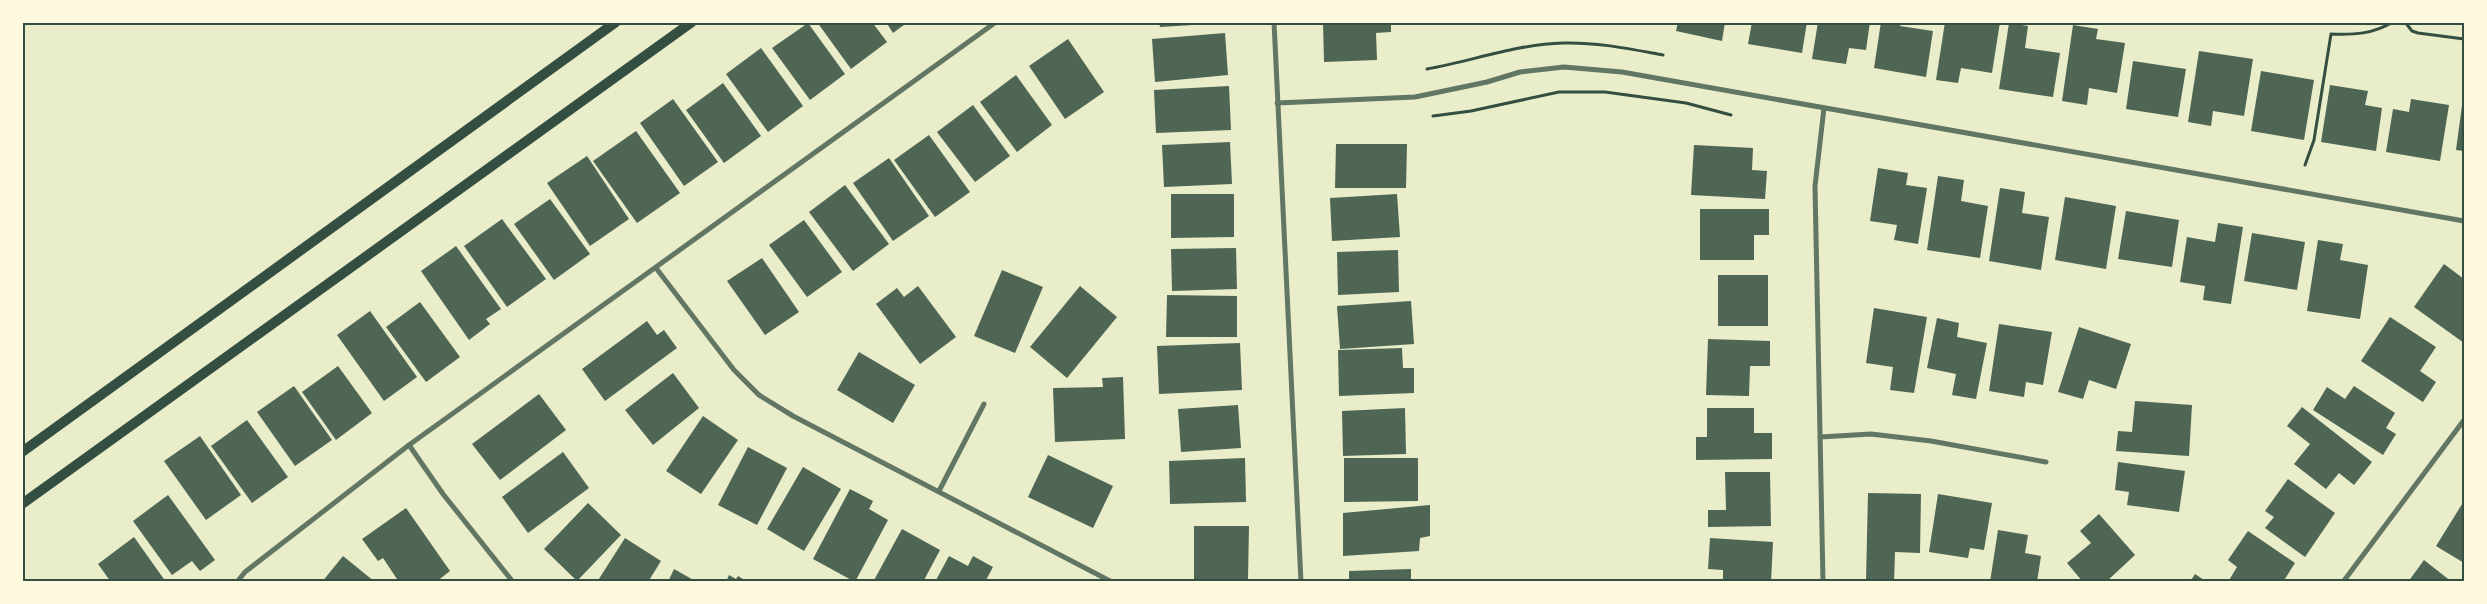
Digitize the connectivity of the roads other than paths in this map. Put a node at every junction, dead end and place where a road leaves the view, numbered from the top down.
1 (616, 22) edge
2 (692, 22) edge
3 (996, 22) edge
4 (1274, 22) edge
5 (1277, 103) junction
6 (1824, 108) junction
7 (2464, 221) edge
8 (656, 268) junction
9 (984, 404) dead end
10 (2464, 420) edge
11 (1820, 437) junction
12 (409, 445) junction
13 (22, 452) edge
14 (2046, 462) dead end
15 (939, 491) junction
16 (22, 504) edge
17 (237, 582) edge
18 (513, 582) edge
19 (1112, 582) edge
20 (1301, 582) edge
21 (1823, 582) edge
22 (2343, 582) edge

1 - 13 main road
2 - 16 main road
3 - 8 street
4 - 5 street
5 - 6 street
5 - 20 street
6 - 7 street
6 - 11 street
8 - 12 street
8 - 15 street
9 - 15 street
10 - 22 street
11 - 14 street
11 - 21 street
12 - 17 street
12 - 18 street
15 - 19 street

